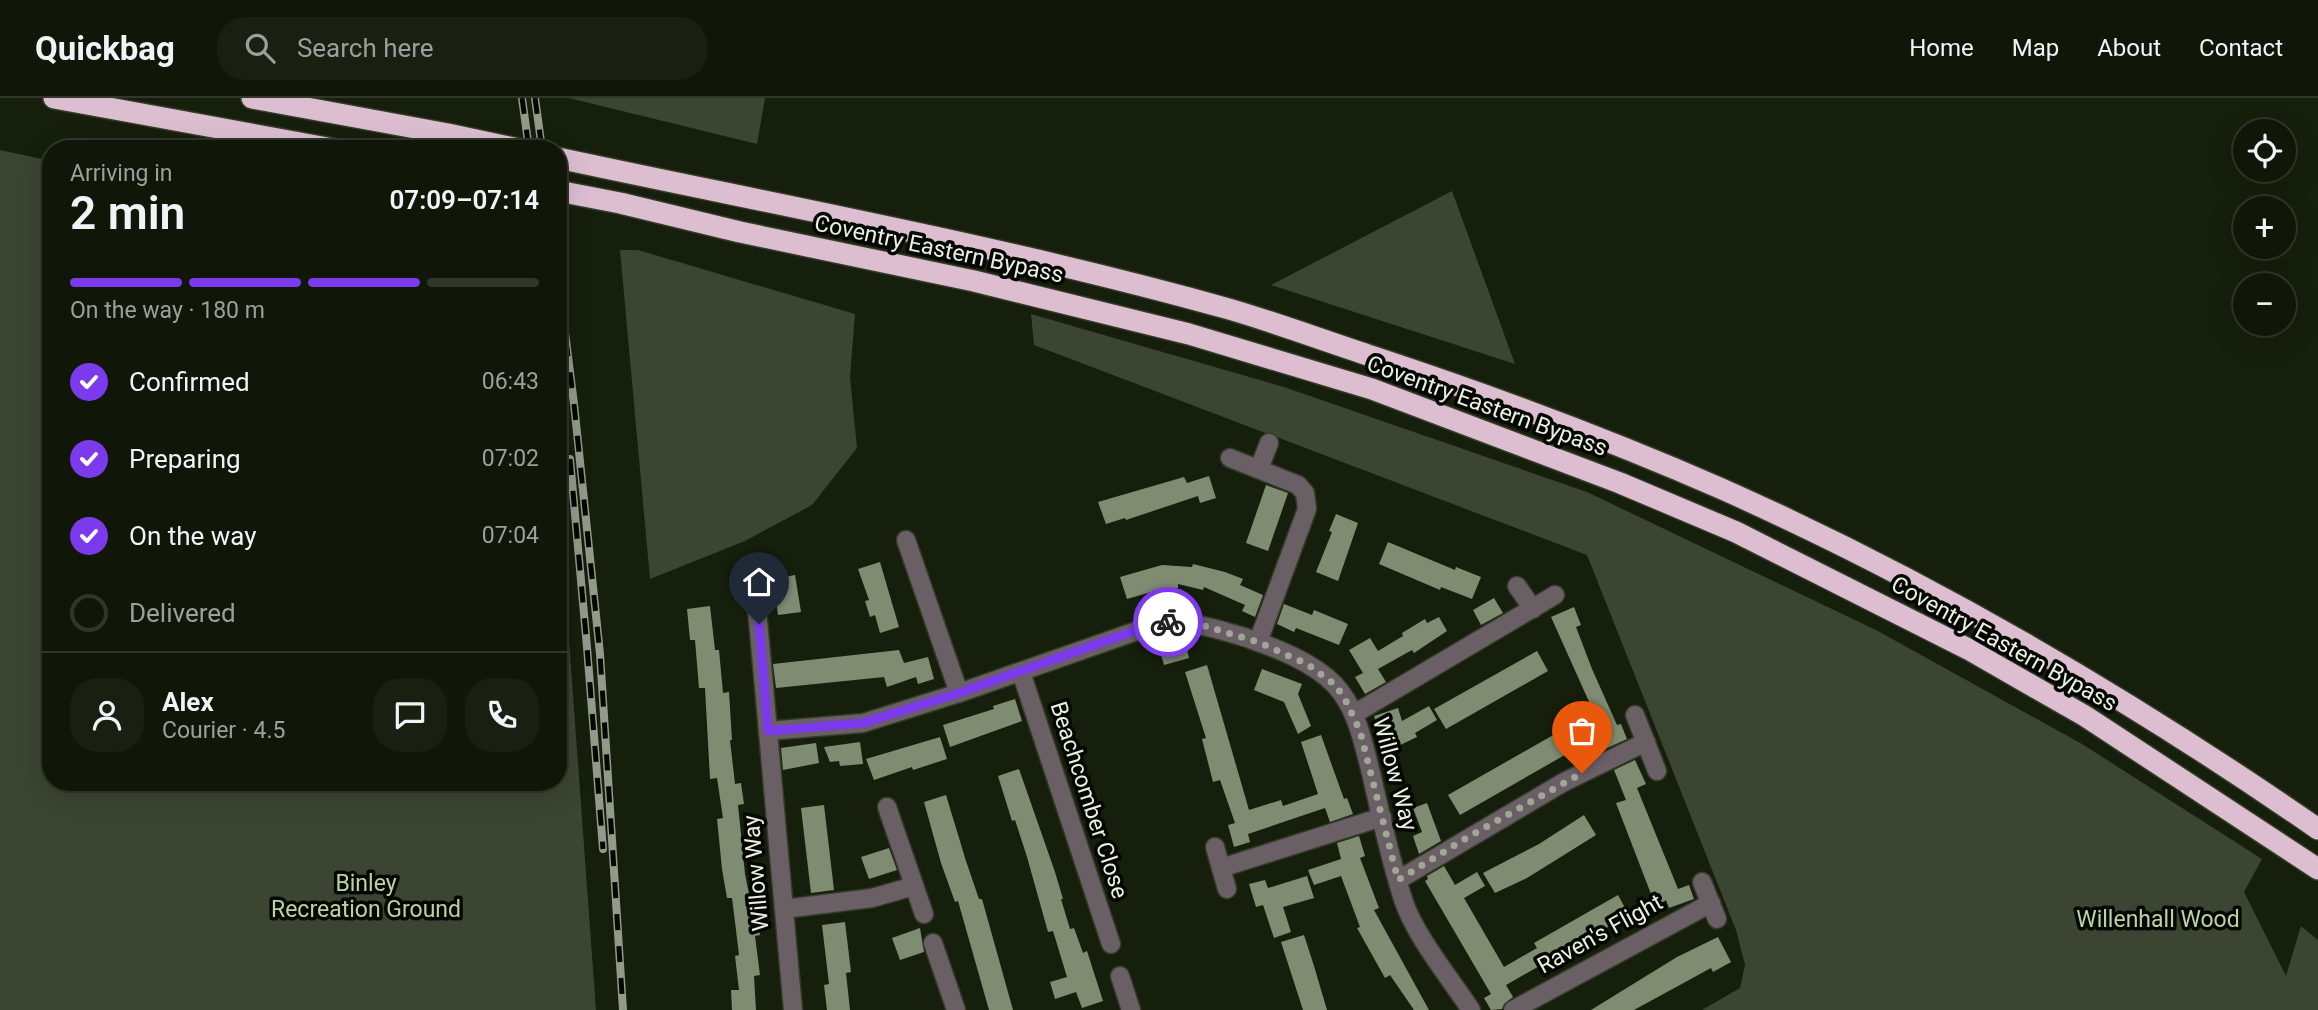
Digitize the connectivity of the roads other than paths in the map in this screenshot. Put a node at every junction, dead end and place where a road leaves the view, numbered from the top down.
1 (54, 98) edge
2 (252, 98) edge
3 (284, 140) edge
4 (476, 140) edge
5 (567, 160) edge
6 (567, 193) edge
7 (1269, 443) dead end
8 (1230, 458) dead end
9 (1259, 469) junction
10 (906, 540) dead end
11 (1517, 586) dead end
12 (1555, 595) dead end
13 (756, 598) dead end
14 (1533, 609) junction
15 (1258, 642) junction
16 (1021, 672) junction
17 (959, 693) junction
18 (1354, 714) junction
19 (1635, 715) dead end
20 (768, 731) junction
21 (1646, 741) junction
22 (1657, 771) dead end
23 (887, 807) dead end
24 (1382, 817) junction
25 (2318, 829) edge
26 (1215, 847) dead end
27 (1221, 867) junction
28 (2318, 869) edge
29 (1398, 880) junction
30 (1702, 882) dead end
31 (914, 886) junction
32 (1227, 889) dead end
33 (784, 909) junction
34 (924, 914) dead end
35 (933, 943) dead end
36 (1111, 944) dead end
37 (1120, 976) dead end
38 (793, 1010) edge
39 (956, 1010) edge
40 (1131, 1010) edge
41 (1471, 1010) edge
42 (1513, 1010) edge

1 - 3 highway
2 - 4 highway
5 - 25 highway, Coventry Eastern Bypass
6 - 28 highway, Coventry Eastern Bypass
7 - 9 street
8 - 9 street
9 - 15 street
10 - 17 street
11 - 14 street
12 - 14 street
13 - 20 street, Willow Way
14 - 18 street
15 - 16 street, Willow Way
15 - 18 street, Willow Way
16 - 17 street, Willow Way
16 - 36 street, Beachcomber Close
17 - 20 street, Willow Way
18 - 24 street, Willow Way
19 - 21 street
20 - 33 street, Willow Way
21 - 22 street
21 - 29 street
23 - 31 street
24 - 27 street
24 - 29 street, Willow Way
26 - 27 street
27 - 32 street
29 - 41 street, Willow Way
30 - 42 street, Raven's Flight
31 - 33 street
31 - 34 street
33 - 38 street, Willow Way
35 - 39 street
37 - 40 street

